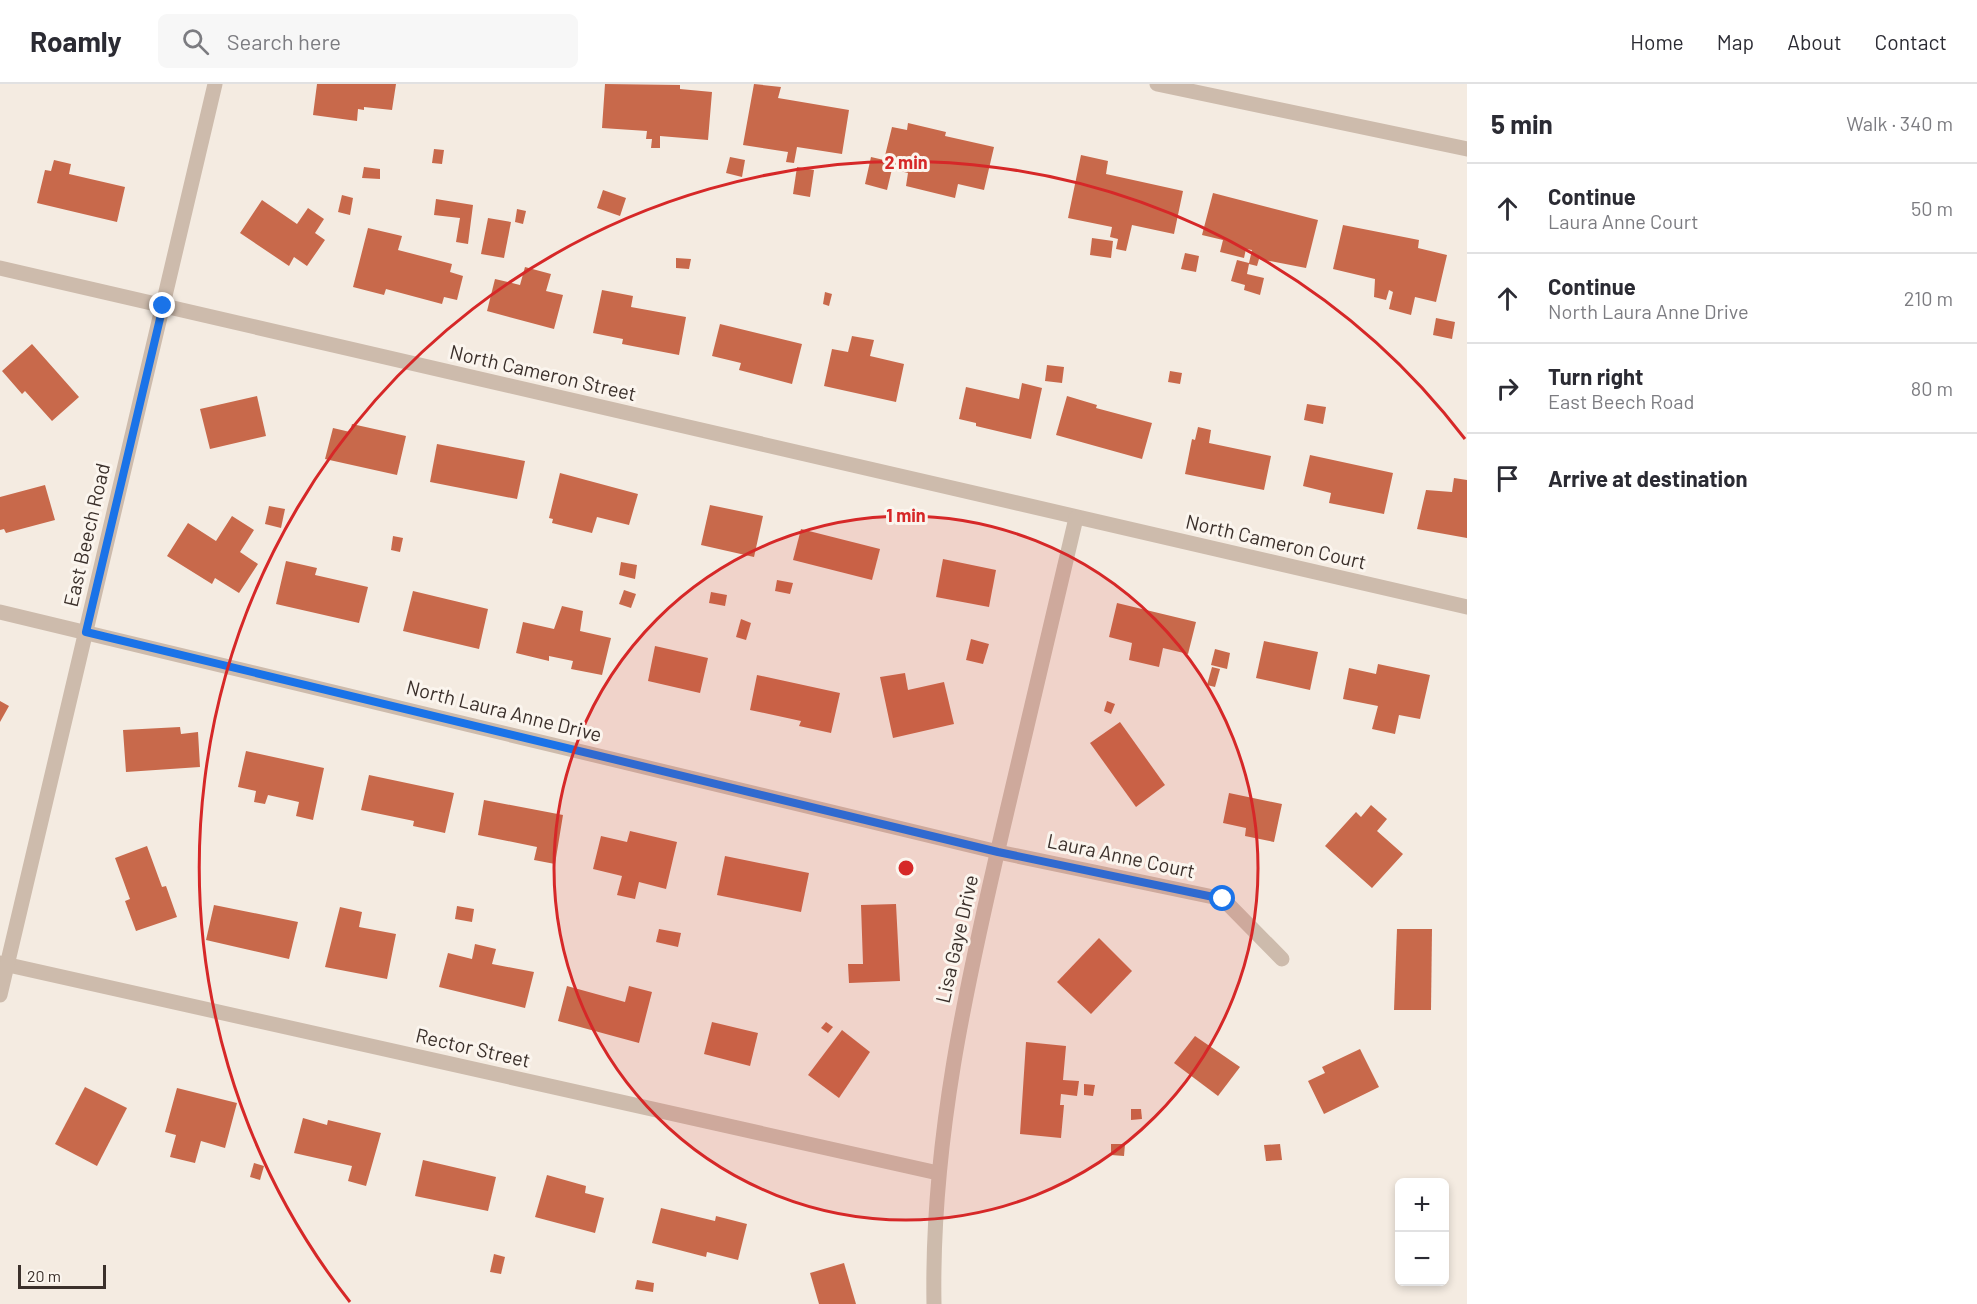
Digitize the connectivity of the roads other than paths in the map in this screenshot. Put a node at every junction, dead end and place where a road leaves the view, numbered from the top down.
1 (215, 84) edge
2 (1157, 84) edge
3 (1467, 148) edge
4 (0, 268) edge
5 (163, 306) junction
6 (1076, 518) junction
7 (1467, 607) edge
8 (0, 612) edge
9 (86, 632) junction
10 (998, 852) junction
11 (1282, 959) dead end
12 (3, 964) edge
13 (0, 995) edge
14 (938, 1173) junction
15 (934, 1304) edge

1 - 5 street, East Beech Road
2 - 3 street
4 - 5 street, North Cameron Street
5 - 6 street, North Cameron Street
5 - 9 street, East Beech Road
6 - 7 street, North Cameron Court
6 - 10 street, Lisa Gaye Drive
8 - 9 street, North Laura Anne Drive
9 - 10 street, North Laura Anne Drive
9 - 12 street, East Beech Road
10 - 11 street, Laura Anne Court
10 - 14 street, Lisa Gaye Drive
12 - 13 street, East Beech Road
12 - 14 street, Rector Street
14 - 15 street, Lisa Gaye Drive

